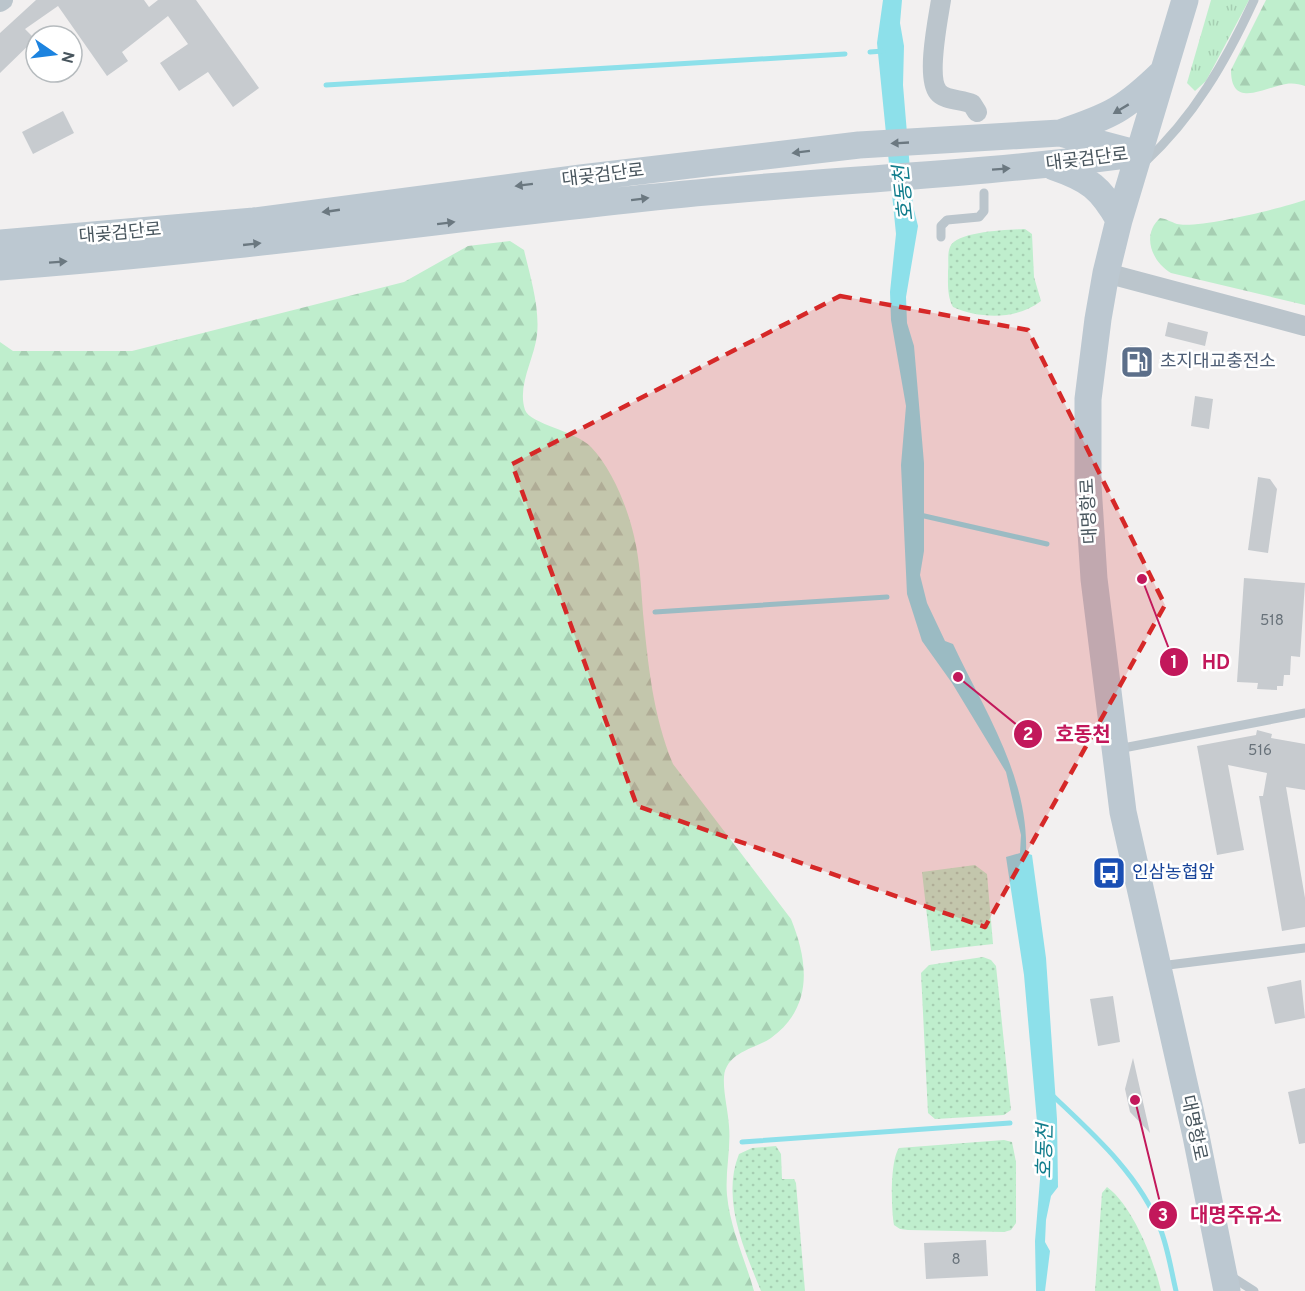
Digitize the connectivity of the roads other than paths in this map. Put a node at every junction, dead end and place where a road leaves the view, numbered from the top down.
1 (941, 0) edge
2 (1185, 0) edge
3 (1254, 0) edge
4 (1165, 70) junction
5 (977, 112) dead end
6 (1060, 133) junction
7 (1137, 163) junction
8 (1050, 165) junction
9 (984, 193) dead end
10 (1119, 220) junction
11 (941, 237) dead end
12 (0, 243) edge
13 (0, 267) edge
14 (1107, 273) junction
15 (1305, 326) edge
16 (1305, 713) edge
17 (1116, 750) junction
18 (1305, 948) edge
19 (1158, 966) junction
20 (1225, 1282) edge
21 (1254, 1291) edge

1 - 5 street
2 - 4 main road, 대명항로
3 - 7 lane
4 -> 6 main road
4 - 7 main road, 대명항로
6 - 7 main road, 대곶검단로
6 -> 12 main road, 대곶검단로
7 - 8 main road, 대곶검단로
7 - 10 main road, 대명항로
8 - 10 main road
13 -> 8 main road, 대곶검단로
9 - 11 lane
10 - 14 main road, 대명항로
14 - 15 street
14 - 17 main road, 대명항로
16 - 17 lane
17 - 19 main road, 대명항로
18 - 19 lane
19 - 20 main road, 대명항로
20 - 21 lane

